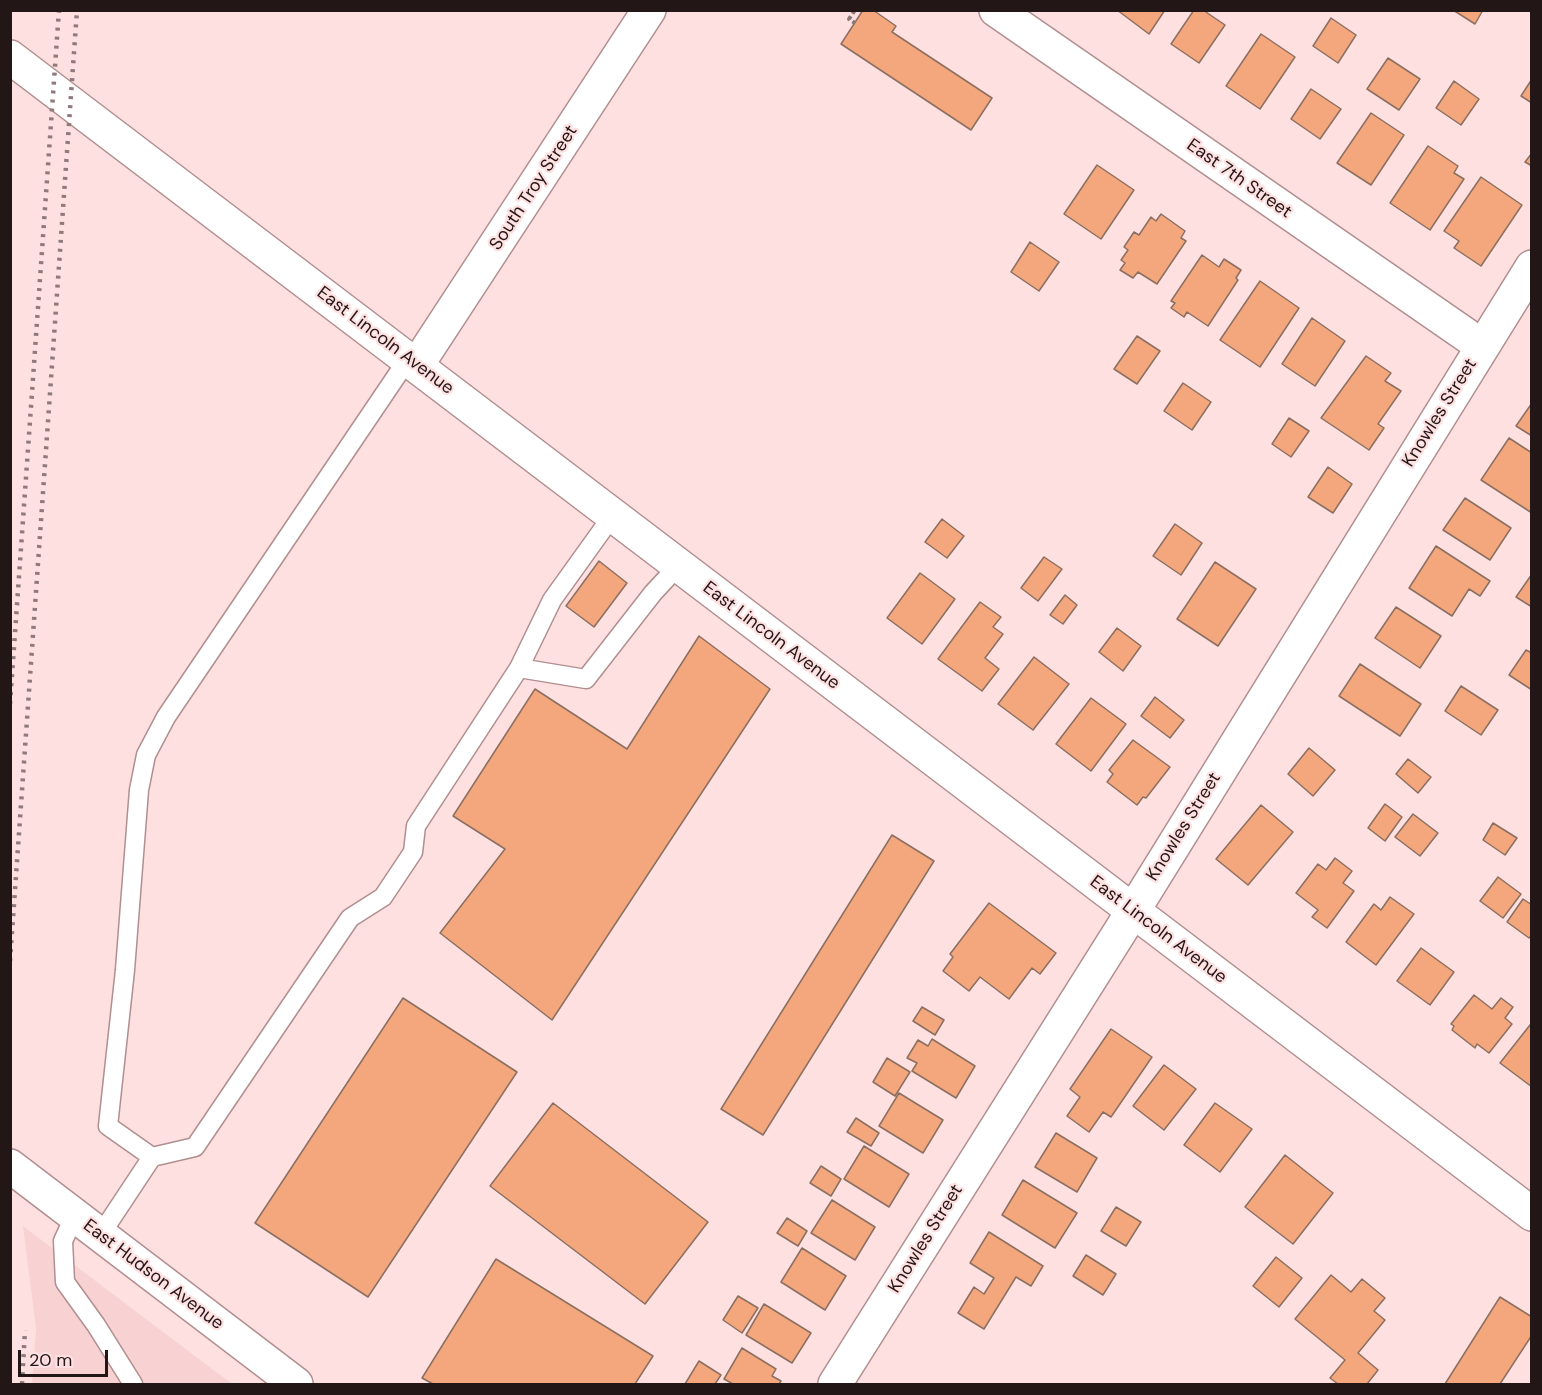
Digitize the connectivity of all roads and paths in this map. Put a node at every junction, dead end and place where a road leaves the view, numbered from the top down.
1 (649, 10) edge
2 (855, 10) edge
3 (996, 10) edge
4 (855, 23) dead end
5 (10, 57) edge
6 (1532, 267) edge
7 (1482, 346) junction
8 (413, 362) junction
9 (613, 515) junction
10 (678, 566) junction
11 (519, 668) junction
12 (1133, 910) junction
13 (152, 1157) junction
14 (10, 1166) edge
15 (1530, 1209) edge
16 (75, 1215) junction
17 (100, 1234) junction
18 (133, 1384) edge
19 (296, 1384) edge
20 (835, 1384) edge

1 - 8 street, South Troy Street
2 - 4 path
3 - 7 street, East 7th Street
5 - 8 street, East Lincoln Avenue
6 - 7 street, Knowles Street
7 - 12 street, Knowles Street
8 - 9 street, East Lincoln Avenue
8 - 13 lane
9 - 10 street, East Lincoln Avenue
9 - 11 lane
10 - 11 lane
10 - 12 street, East Lincoln Avenue
11 - 13 lane
12 - 15 street, East Lincoln Avenue
12 - 20 street, Knowles Street
13 - 17 lane
14 - 16 street, East Hudson Avenue
16 - 17 street, East Hudson Avenue
16 - 18 lane
17 - 19 street, East Hudson Avenue

